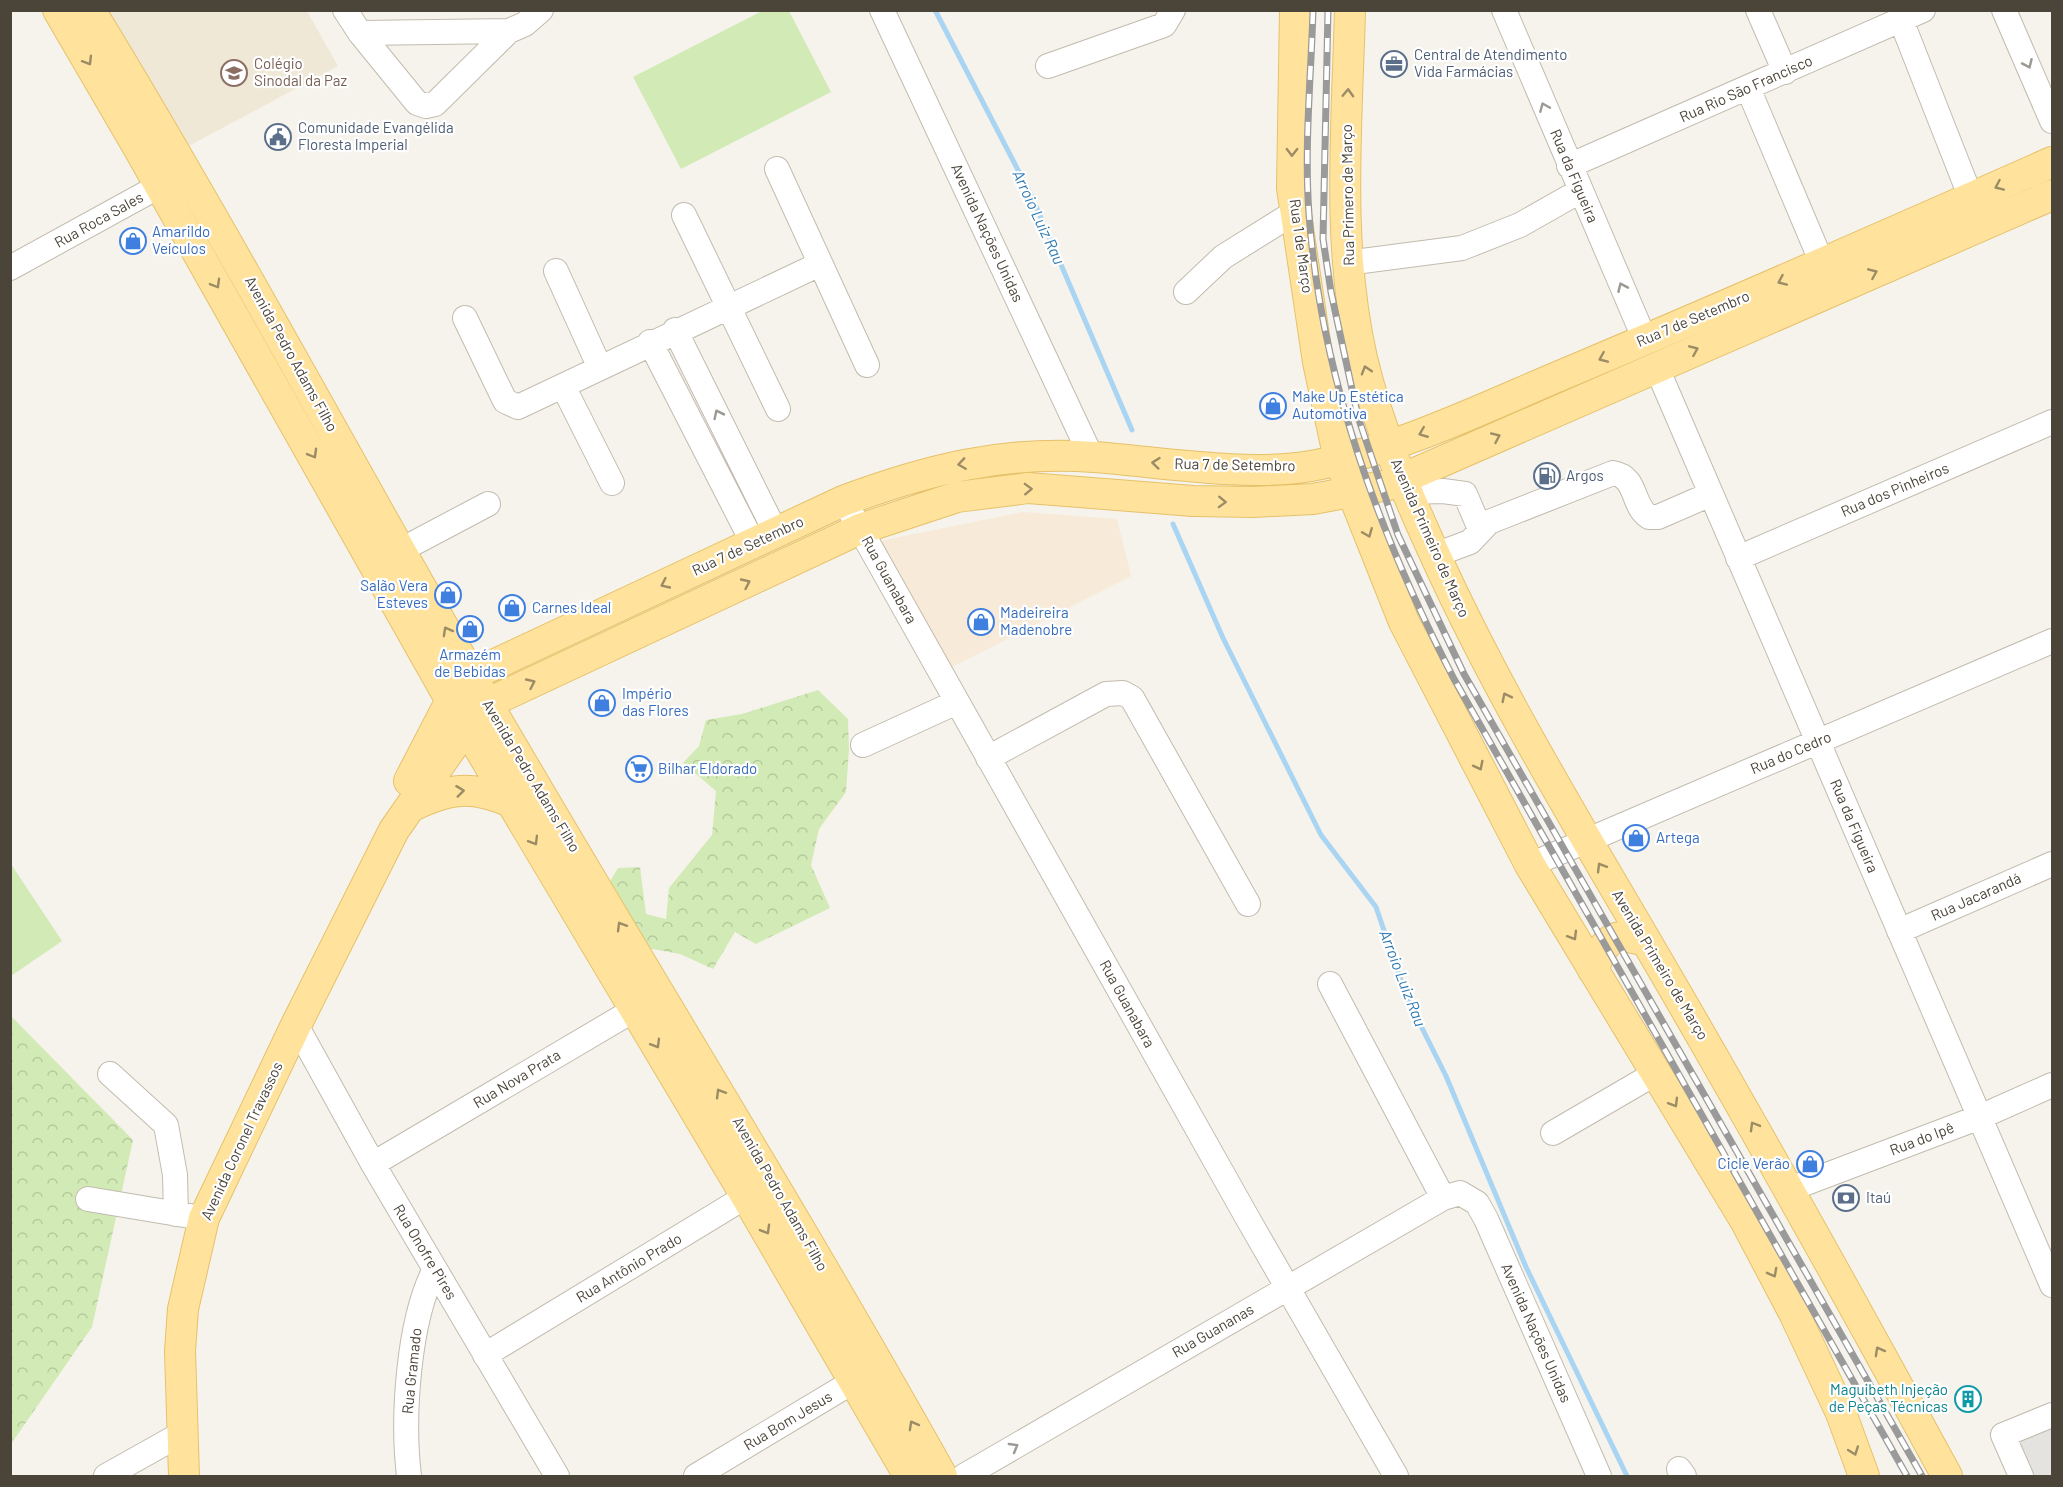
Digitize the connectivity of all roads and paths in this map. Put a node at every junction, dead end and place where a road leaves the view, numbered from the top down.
1 (58, 10) edge
2 (90, 10) edge
3 (345, 10) edge
4 (541, 10) edge
5 (882, 10) edge
6 (1350, 10) edge
7 (1504, 10) edge
8 (1758, 10) edge
9 (1923, 10) edge
10 (2004, 10) edge
11 (1168, 18) edge
12 (1295, 20) edge
13 (1901, 20) junction
14 (509, 31) junction
15 (360, 33) junction
16 (1048, 66) dead end
17 (1785, 72) junction
18 (1748, 88) junction
19 (2052, 121) edge
20 (2052, 162) edge
21 (1569, 166) junction
22 (777, 170) dead end
23 (187, 171) junction
24 (160, 186) junction
25 (1580, 191) junction
26 (2052, 195) edge
27 (1971, 198) junction
28 (1295, 212) junction
29 (684, 215) dead end
30 (1347, 263) junction
31 (1822, 263) junction
32 (820, 264) junction
33 (10, 268) edge
34 (556, 271) dead end
35 (1186, 292) dead end
36 (727, 306) junction
37 (465, 318) dead end
38 (675, 330) junction
39 (650, 342) junction
40 (1650, 353) junction
41 (867, 365) dead end
42 (600, 368) junction
43 (563, 386) junction
44 (778, 409) dead end
45 (2052, 422) edge
46 (1389, 446) junction
47 (736, 450) junction
48 (1091, 456) junction
49 (1339, 459) junction
50 (711, 462) junction
51 (612, 483) dead end
52 (1404, 486) junction
53 (1352, 493) junction
54 (1711, 494) junction
55 (843, 501) junction
56 (488, 504) dead end
57 (860, 529) junction
58 (1480, 529) junction
59 (764, 538) junction
60 (401, 550) junction
61 (1435, 555) junction
62 (1738, 558) junction
63 (2052, 641) edge
64 (472, 675) junction
65 (451, 700) junction
66 (957, 702) junction
67 (488, 704) junction
68 (466, 727) junction
69 (1818, 742) junction
70 (863, 745) dead end
71 (988, 758) junction
72 (511, 802) junction
73 (402, 819) junction
74 (1586, 841) junction
75 (2052, 864) edge
76 (1530, 865) junction
77 (1248, 904) dead end
78 (1899, 931) junction
79 (1646, 941) junction
80 (1593, 969) junction
81 (1330, 984) dead end
82 (662, 994) junction
83 (635, 1010) junction
84 (296, 1025) junction
85 (1656, 1073) junction
86 (110, 1074) dead end
87 (2052, 1085) edge
88 (1980, 1117) junction
89 (1553, 1133) dead end
90 (373, 1164) junction
91 (772, 1180) junction
92 (1790, 1189) junction
93 (746, 1196) junction
94 (1454, 1197) junction
95 (88, 1199) dead end
96 (190, 1216) junction
97 (435, 1269) junction
98 (2052, 1286) edge
99 (1288, 1287) junction
100 (485, 1355) junction
101 (880, 1366) junction
102 (854, 1381) junction
103 (2052, 1415) edge
104 (181, 1434) junction
105 (106, 1476) edge
106 (184, 1476) edge
107 (409, 1476) edge
108 (557, 1476) edge
109 (696, 1476) edge
110 (909, 1476) edge
111 (942, 1476) edge
112 (964, 1476) edge
113 (1396, 1476) edge
114 (1599, 1476) edge
115 (1864, 1476) edge
116 (1947, 1476) edge
117 (2020, 1476) edge

1 -> 24 main road, Avenida Pedro Adams Filho
2 - 23 main road, Avenida Pedro Adams Filho
3 - 15 street
4 - 14 street
5 - 48 street, Avenida Nações Unidas
30 -> 6 main road, Rua Primero de Março
21 -> 7 street, Rua da Figueira
8 - 17 street
9 - 13 street, Rua Rio São Francisco
10 -> 19 street
11 - 16 street
12 -> 28 main road, Rua 1 de Março
13 - 17 street, Rua Rio São Francisco
13 - 27 street
14 - 15 street
14 - 15 street
17 - 18 street, Rua Rio São Francisco
18 - 21 street, Rua Rio São Francisco
18 - 31 street
20 -> 27 main road, Rua 7 de Setembro
21 - 25 street, Rua da Figueira
22 - 32 street
23 - 24 street, Rua Roca Sales
23 - 60 main road, Avenida Pedro Adams Filho
24 - 33 street, Rua Roca Sales
24 -> 65 main road, Avenida Pedro Adams Filho
25 - 30 street
40 -> 25 street, Rua da Figueira
40 -> 26 main road, Rua 7 de Setembro
27 - 31 main road, Rua 7 de Setembro
28 - 35 street
28 - 49 main road, Rua 1 de Março
29 - 36 street
46 -> 30 main road, Rua Primero de Março
31 -> 40 main road, Rua 7 de Setembro
32 - 36 street
32 - 41 street
34 - 42 street
36 - 38 street
36 - 44 street
37 - 43 street
38 - 39 street
47 -> 38 street
39 - 42 street
39 - 50 street
40 -> 46 main road, Rua 7 de Setembro
52 -> 40 main road, Rua 7 de Setembro
40 - 54 street, Rua da Figueira
42 - 43 street
43 - 51 street
45 - 62 street, Rua dos Pinheiros
46 - 49 main road, Rua 7 de Setembro
46 - 52 main road, Avenida Primeiro de Março
47 - 50 street
47 - 59 street
49 -> 48 main road, Rua 7 de Setembro
48 -> 55 main road, Rua 7 de Setembro
49 - 53 main road
50 - 59 street
52 - 53 main road, Rua 7 de Setembro
52 - 58 street
52 - 61 main road, Avenida Primeiro de Março
57 -> 53 main road, Rua 7 de Setembro
53 -> 76 main road
54 - 58 street
54 - 62 street, Rua da Figueira
55 - 57 street, Rua Guanabara
55 - 59 main road, Rua 7 de Setembro
56 - 60 street
57 - 66 street, Rua Guanabara
67 -> 57 main road, Rua 7 de Setembro
58 - 61 street
59 -> 64 main road, Rua 7 de Setembro
64 -> 60 main road, Avenida Pedro Adams Filho
74 -> 61 main road, Avenida Primeiro de Março
62 - 69 street, Rua da Figueira
63 - 69 street, Rua do Cedro
64 - 65 main road, Rua 7 de Setembro
64 - 67 main road, Avenida Pedro Adams Filho
65 - 68 main road, Avenida Pedro Adams Filho
65 - 73 main road, Avenida Coronel Travassos
66 - 70 street
66 - 71 street, Rua Guanabara
67 - 68 main road, Rua 7 de Setembro
82 -> 67 main road, Avenida Pedro Adams Filho
68 - 72 main road, Avenida Pedro Adams Filho
68 - 73 main road, Avenida Coronel Travassos
69 - 74 street, Rua do Cedro
69 - 78 street, Rua da Figueira
71 - 77 street
71 - 99 street, Rua Guanabara
73 -> 72 main road
72 -> 83 main road, Avenida Pedro Adams Filho
73 - 84 main road, Avenida Coronel Travassos
74 - 76 street, Rua do Cedro
79 -> 74 main road, Avenida Primeiro de Março
75 - 78 street, Rua Jacarandá
76 -> 80 main road
78 - 88 street, Rua da Figueira
79 - 80 main road
92 -> 79 main road, Avenida Primeiro de Março
80 - 85 main road
81 - 94 street, Avenida Nações Unidas
82 - 83 street, Rua Nova Prata
91 -> 82 main road, Avenida Pedro Adams Filho
83 - 90 street, Rua Nova Prata
83 -> 93 main road, Avenida Pedro Adams Filho
84 - 90 street, Rua Onofre Pires
84 - 96 main road, Avenida Coronel Travassos
85 - 89 street
85 -> 115 main road
86 - 96 street
87 - 88 street, Rua do Ipê
88 - 92 street, Rua do Ipê
88 - 98 street, Rua da Figueira
90 - 97 street, Rua Onofre Pires
91 - 93 street, Rua Antônio Prado
91 - 101 main road, Avenida Pedro Adams Filho
116 -> 92 main road, Avenida Primeiro de Março
93 - 100 street, Rua Antônio Prado
93 -> 102 main road, Avenida Pedro Adams Filho
94 - 99 street, Rua Guananas
94 - 114 street, Avenida Nações Unidas
95 - 96 street
96 - 104 main road, Avenida Coronel Travassos
97 - 100 street, Rua Onofre Pires
97 - 107 street, Rua Gramado
112 -> 99 street, Rua Guananas
99 - 113 street, Rua Guanabara
100 - 108 street, Rua Onofre Pires
101 - 102 street, Rua Bom Jesus
111 -> 101 main road, Avenida Pedro Adams Filho
102 - 109 street, Rua Bom Jesus
102 - 110 main road, Avenida Pedro Adams Filho
103 - 117 street
104 - 105 street
104 - 106 main road, Avenida Coronel Travassos

